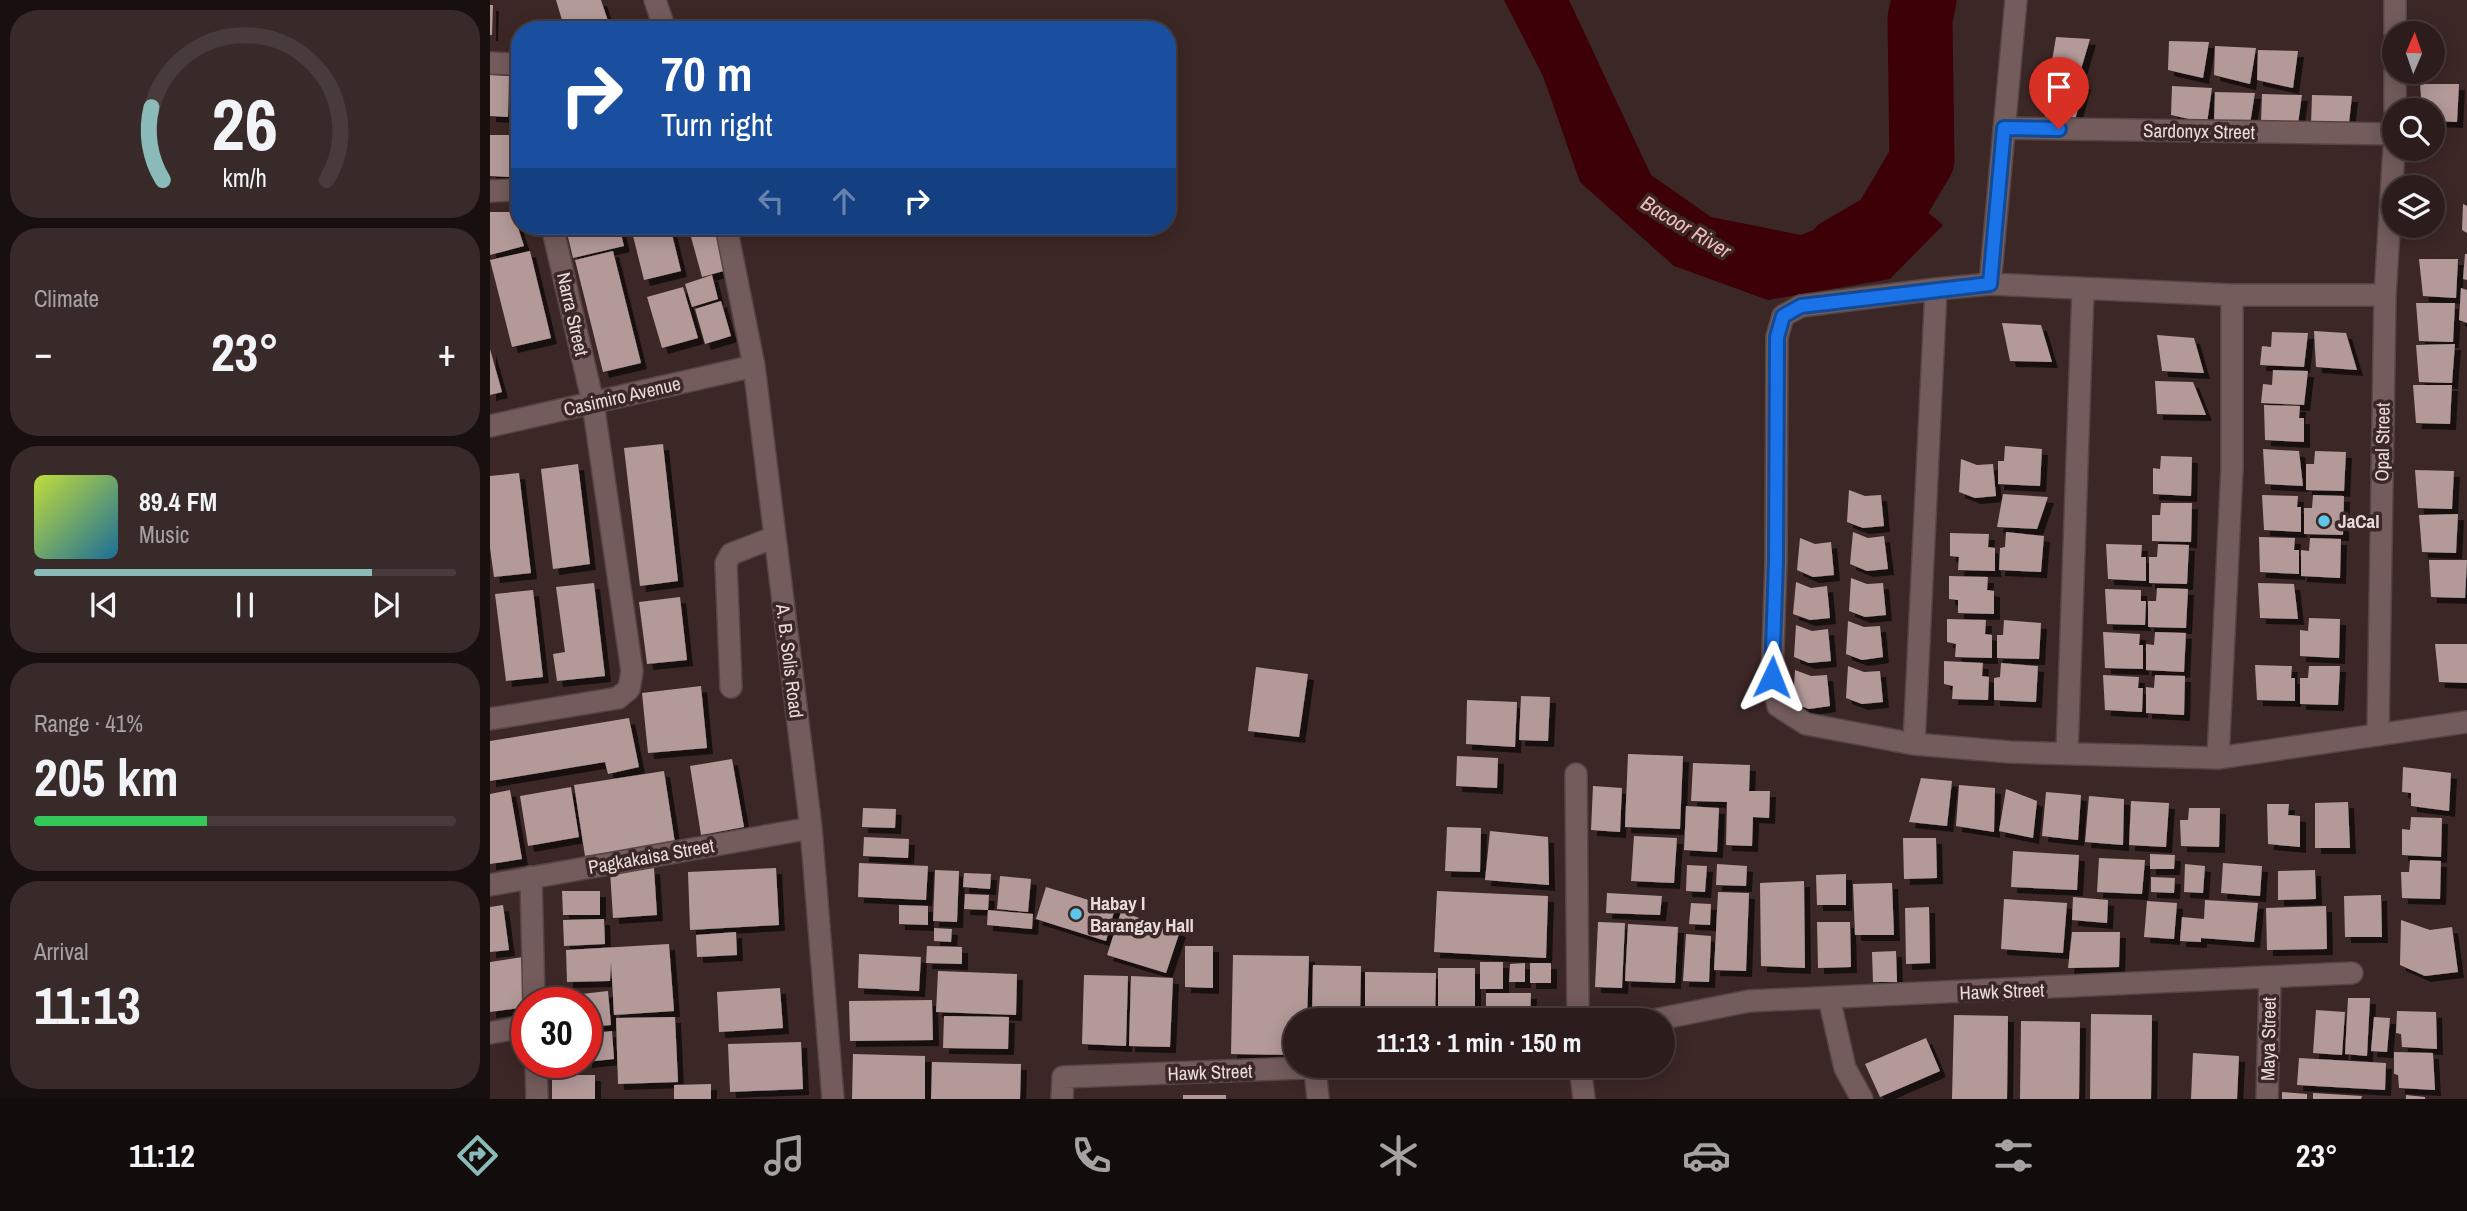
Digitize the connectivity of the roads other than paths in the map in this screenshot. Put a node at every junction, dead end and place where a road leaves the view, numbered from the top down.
1 (655, 0) edge
2 (2016, 0) edge
3 (2395, 0) edge
4 (662, 21) edge
5 (2395, 21) edge
6 (490, 63) edge
7 (511, 64) edge
8 (2004, 128) junction
9 (2382, 134) edge
10 (2393, 161) edge
11 (511, 190) edge
12 (490, 191) edge
13 (554, 235) edge
14 (728, 235) edge
15 (1990, 284) junction
16 (1936, 289) junction
17 (2083, 289) junction
18 (2232, 295) junction
19 (2385, 295) junction
20 (754, 366) junction
21 (593, 402) junction
22 (490, 426) edge
23 (775, 537) junction
24 (731, 687) dead end
25 (490, 719) edge
26 (2467, 722) edge
27 (2378, 735) junction
28 (1914, 744) junction
29 (2067, 753) junction
30 (2218, 758) junction
31 (1576, 774) dead end
32 (811, 828) junction
33 (531, 877) junction
34 (490, 885) edge
35 (2352, 973) dead end
36 (2270, 979) junction
37 (534, 987) edge
38 (1829, 998) junction
39 (1578, 1008) edge
40 (1675, 1016) edge
41 (511, 1029) edge
42 (490, 1033) edge
43 (1283, 1070) edge
44 (536, 1078) edge
45 (1316, 1078) edge
46 (1581, 1078) edge
47 (537, 1099) edge
48 (833, 1099) edge
49 (1062, 1099) edge
50 (1318, 1099) edge
51 (1584, 1099) edge
52 (1862, 1099) edge
53 (2267, 1099) edge

1 - 4 street
2 - 8 street
3 - 5 street
6 - 7 street
8 - 9 street, Sardonyx Street
8 - 15 street
10 - 19 street, Opal Street
11 - 12 street
13 - 21 street, Narra Street
14 - 20 street, A. B. Solis Road
15 - 16 street
15 - 17 street
16 - 28 street
16 - 28 street
17 - 18 street
17 - 29 street
18 - 19 street
18 - 30 street
19 - 27 street, Opal Street
20 - 21 street, Casimiro Avenue
20 - 23 street, A. B. Solis Road
21 - 22 street, Casimiro Avenue
21 - 25 street, Narra Street
23 - 24 street
23 - 32 street, A. B. Solis Road
26 - 27 street
27 - 30 street
28 - 29 street
29 - 30 street
31 - 39 street
32 - 33 street, Pagkakaisa Street
32 - 48 street, A. B. Solis Road
33 - 34 street, Pagkakaisa Street
33 - 37 street
35 - 36 street, Hawk Street
36 - 38 street, Hawk Street
36 - 53 street, Maya Street
38 - 40 street, Hawk Street
38 - 52 street
41 - 42 street
43 - 49 street, Hawk Street
44 - 47 street
45 - 50 street
46 - 51 street

